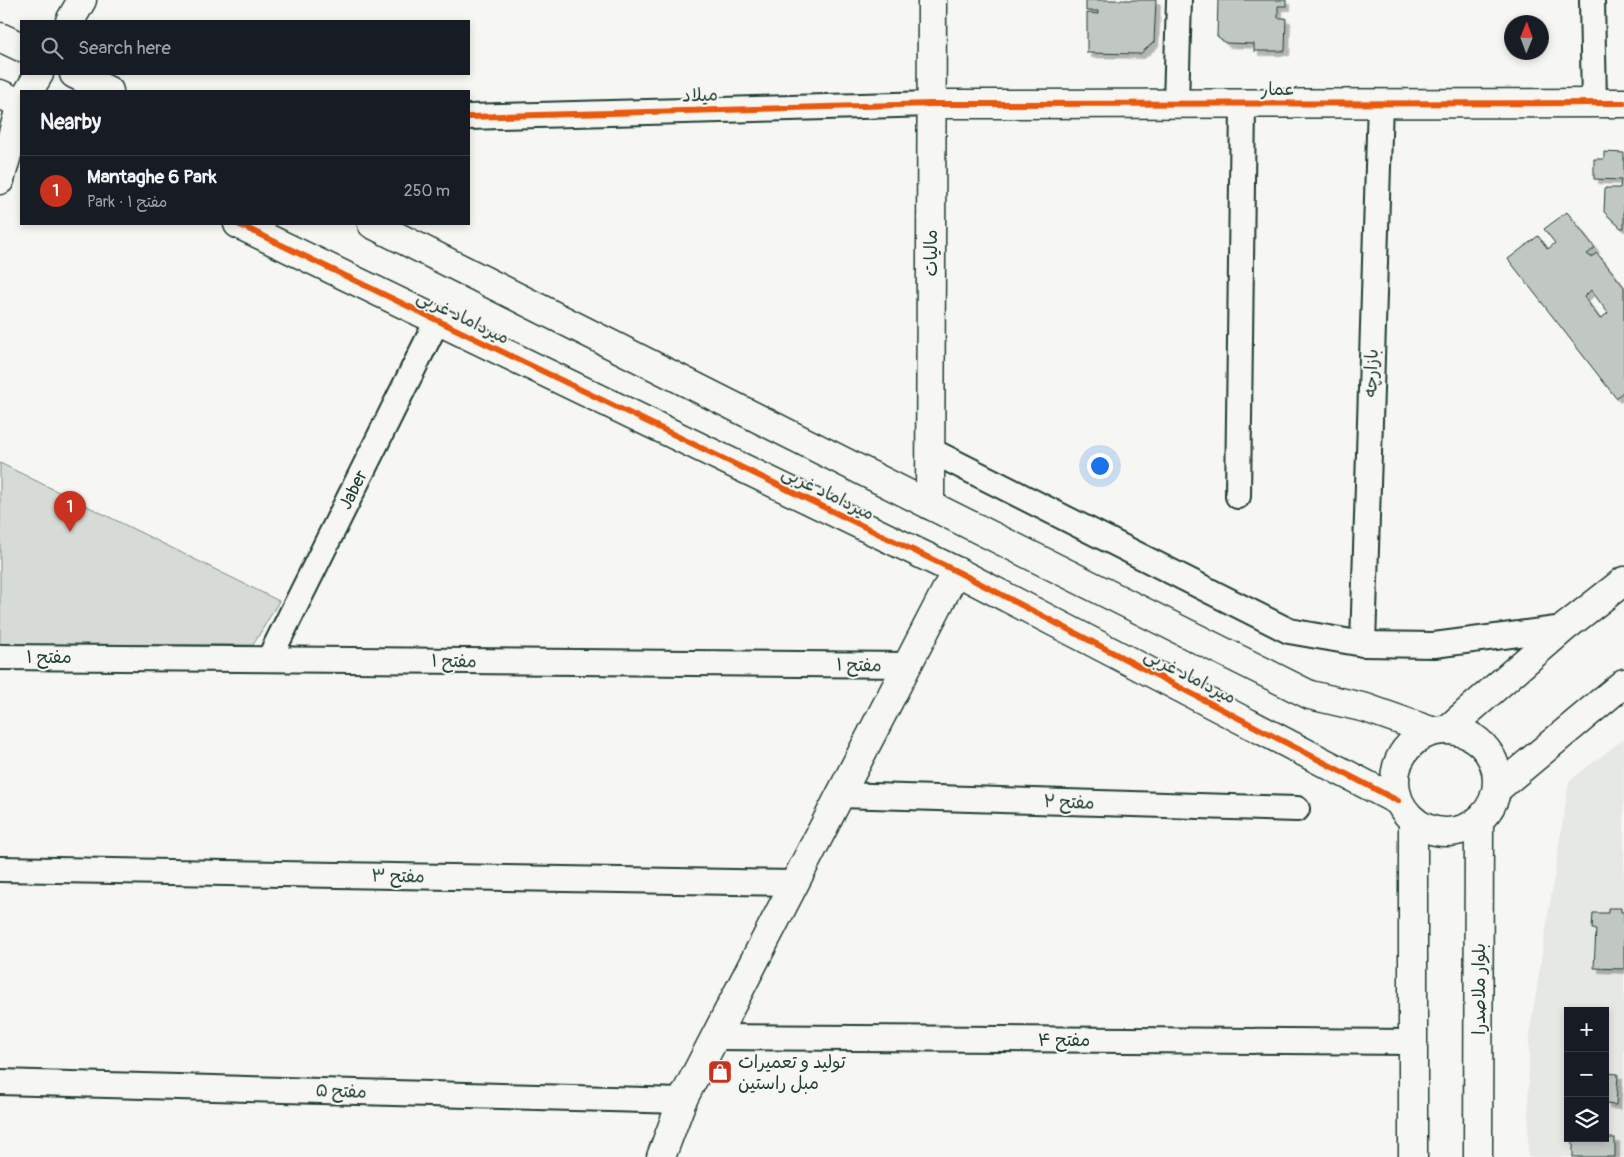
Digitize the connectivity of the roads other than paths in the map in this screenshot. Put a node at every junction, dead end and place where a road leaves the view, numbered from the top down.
1 (82, 0) edge
2 (932, 0) edge
3 (1179, 0) edge
4 (1592, 0) edge
5 (71, 20) edge
6 (0, 37) edge
7 (20, 47) edge
8 (38, 75) edge
9 (76, 75) edge
10 (30, 90) edge
11 (107, 90) edge
12 (0, 94) edge
13 (1380, 103) junction
14 (20, 104) edge
15 (932, 104) junction
16 (1176, 104) junction
17 (1243, 104) junction
18 (1594, 104) junction
19 (1624, 104) edge
20 (20, 108) edge
21 (470, 117) edge
22 (0, 180) edge
23 (240, 225) edge
24 (374, 225) edge
25 (437, 321) junction
26 (930, 450) junction
27 (1238, 496) dead end
28 (930, 505) junction
29 (956, 571) junction
30 (1624, 582) edge
31 (1564, 628) junction
32 (1363, 644) junction
33 (0, 657) edge
34 (269, 659) junction
35 (908, 665) junction
36 (1624, 684) edge
37 (1440, 730) junction
38 (1497, 789) junction
39 (840, 795) junction
40 (1297, 809) dead end
41 (1405, 811) junction
42 (1479, 820) junction
43 (0, 869) edge
44 (795, 882) junction
45 (715, 1037) junction
46 (1412, 1042) junction
47 (0, 1082) edge
48 (682, 1101) junction
49 (661, 1157) edge
50 (1413, 1157) edge
51 (1478, 1157) edge

1 - 5 street
2 - 15 street, مالیات
3 - 16 street
4 - 18 street
6 - 7 street
8 - 10 street
9 - 11 street
12 - 14 street
13 - 17 street, عمار
13 - 18 street, عمار
13 - 32 street, بازارچه
15 - 16 street, عمار
15 - 21 street, میلاد
15 - 26 street, مالیات
16 - 17 street, عمار
17 - 27 street
18 - 19 street, عمار
20 - 22 street
23 - 25 street, میرداماد غربی
24 - 28 street, میرداماد غربی
25 - 29 street, میرداماد غربی
25 - 34 street, Jaber
26 - 28 street, مالیات
26 - 32 street
28 - 37 street, میرداماد غربی
29 - 35 street
29 - 41 street, میرداماد غربی
30 - 31 street
31 - 32 street
31 - 37 street
33 - 34 street, مفتح ۱
34 - 35 street, مفتح ۱
35 - 39 street
36 - 38 street
37 - 38 street
37 - 41 street
38 - 42 street
39 - 40 street, مفتح ۲
39 - 44 street
41 - 42 street
41 - 46 street
42 - 51 street, بلوار ملاصدرا
43 - 44 street, مفتح ۳
44 - 45 street
45 - 46 street, مفتح ۴
45 - 48 street
46 - 50 street
47 - 48 street, مفتح ۵
48 - 49 street

